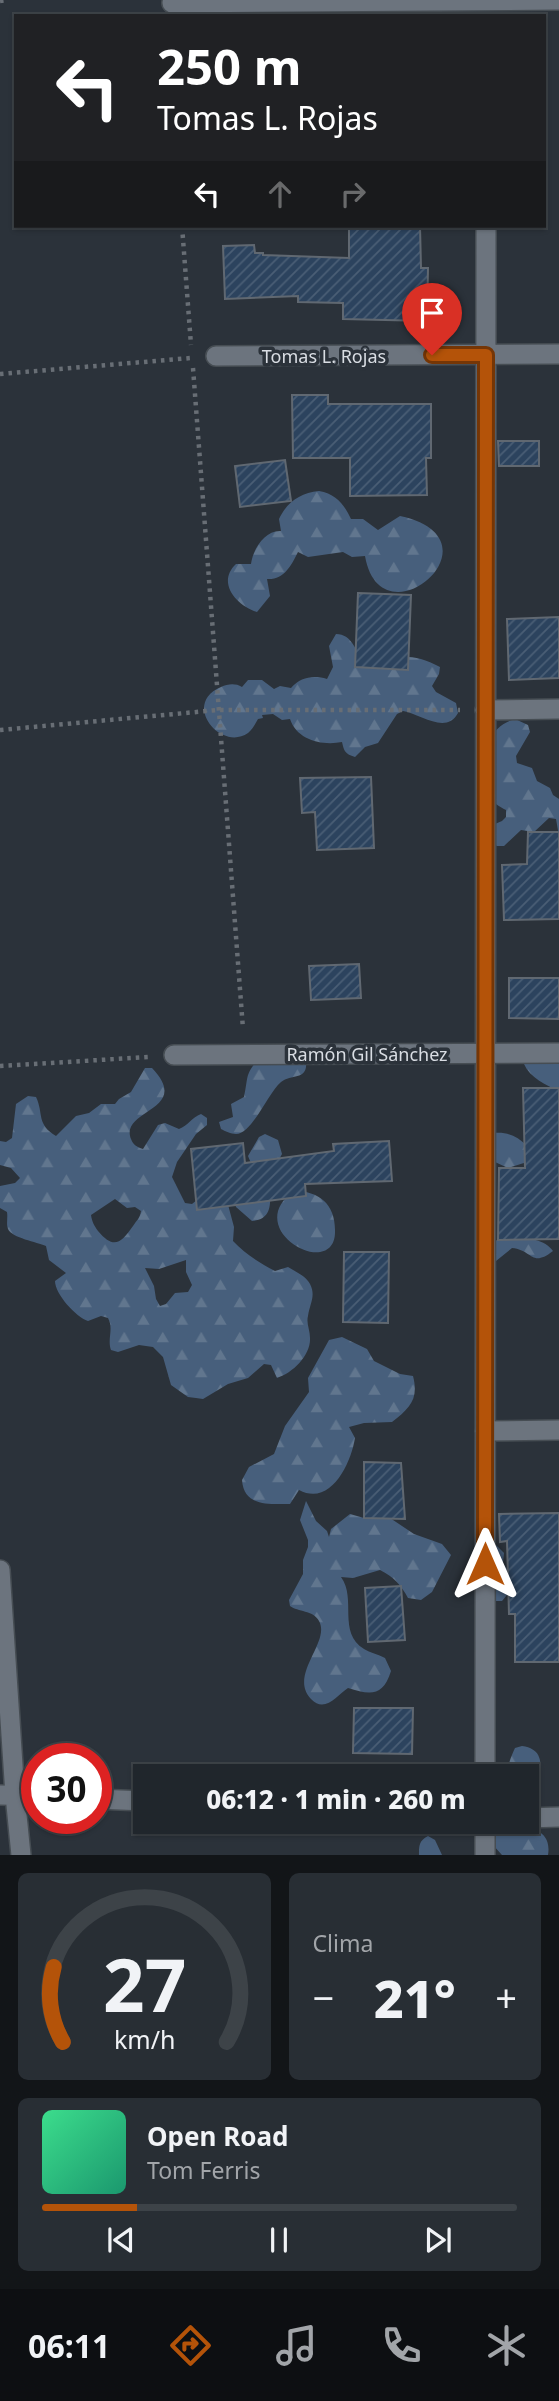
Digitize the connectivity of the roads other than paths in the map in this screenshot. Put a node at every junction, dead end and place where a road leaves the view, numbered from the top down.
1 (486, 0) edge
2 (559, 0) edge
3 (172, 3) dead end
4 (486, 228) edge
5 (559, 354) edge
6 (486, 355) junction
7 (216, 356) road end
8 (559, 709) edge
9 (485, 710) junction
10 (486, 1053) junction
11 (559, 1053) edge
12 (174, 1055) road end
13 (559, 1430) edge
14 (485, 1431) junction
15 (0, 1570) edge
16 (485, 1764) edge
17 (8, 1795) edge
18 (112, 1800) edge
19 (133, 1801) edge
20 (539, 1818) edge
21 (559, 1818) edge
22 (485, 1834) edge
23 (22, 1855) edge
24 (485, 1855) edge

1 - 2 street
1 - 3 street
4 - 6 street
5 - 6 street, Tomas L. Rojas
6 - 7 street, Tomas L. Rojas
6 - 9 street
8 - 9 street
9 - 10 street
10 - 11 street, Ramón Gil Sánchez
10 - 12 street, Ramón Gil Sánchez
10 - 14 street
13 - 14 street
14 - 16 street
15 - 17 street
17 - 23 street
18 - 19 street
20 - 21 street
22 - 24 street

